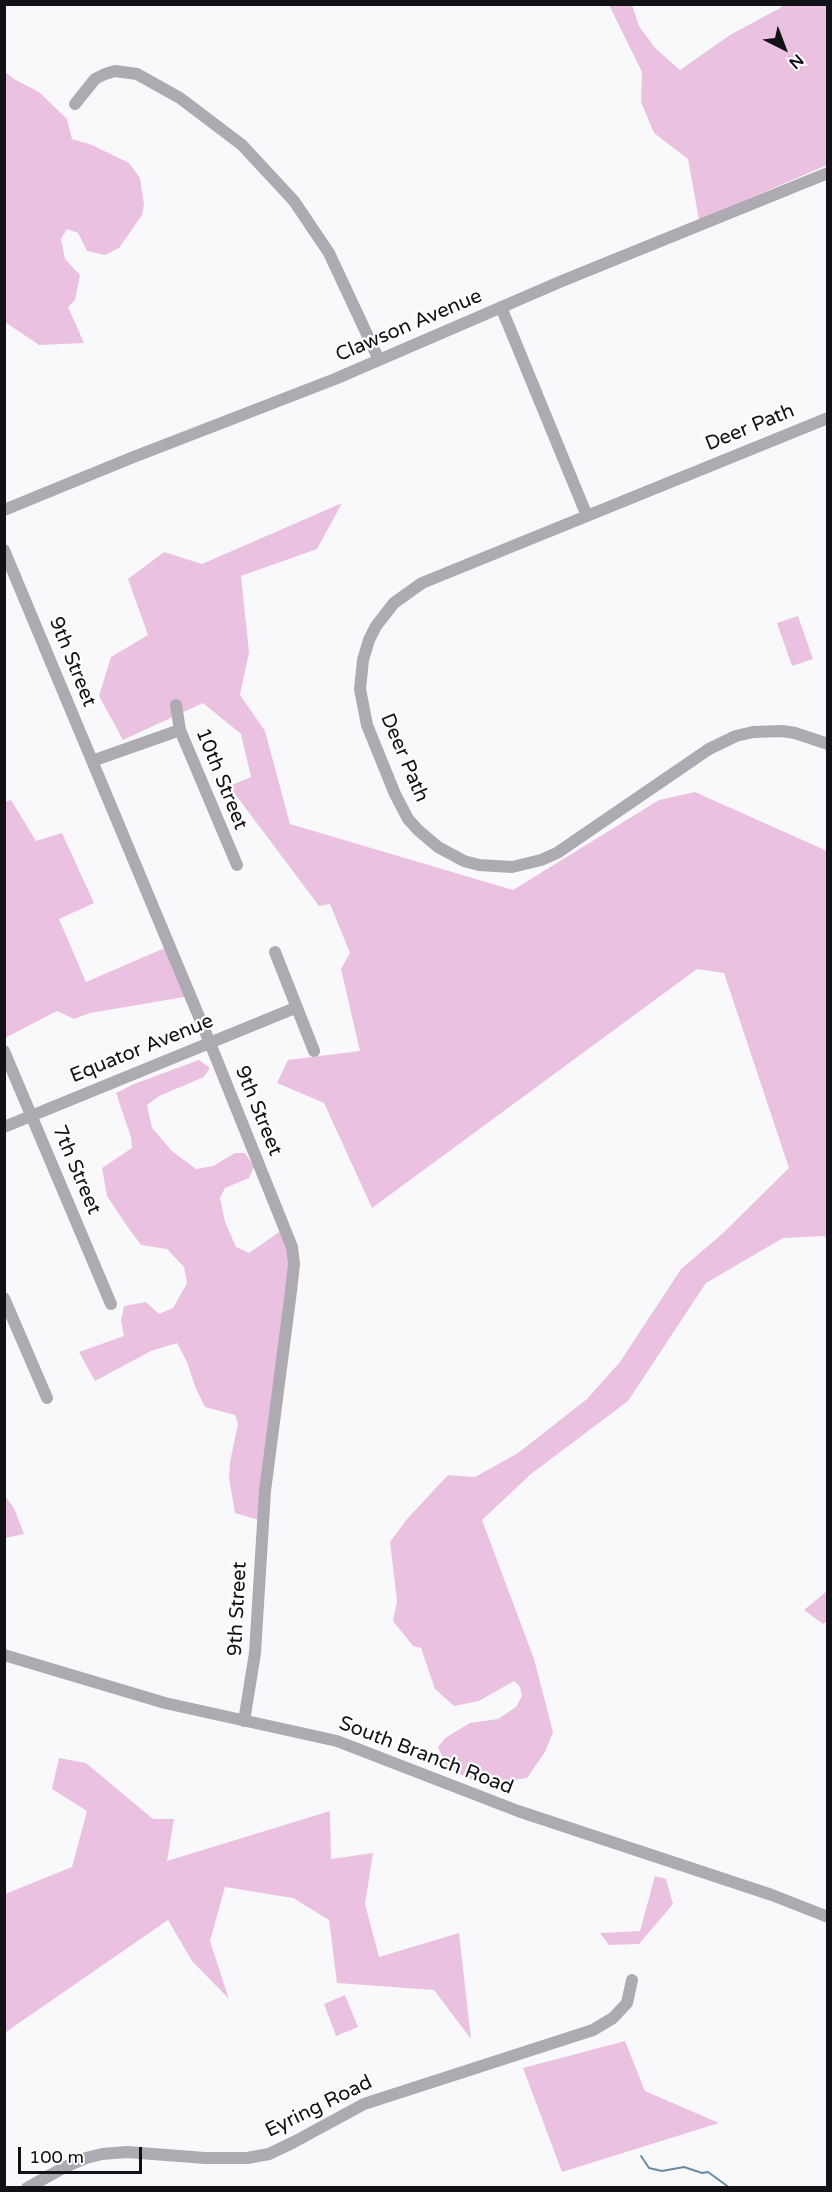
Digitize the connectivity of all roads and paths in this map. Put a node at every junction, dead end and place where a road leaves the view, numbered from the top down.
1 (75, 104) dead end
2 (828, 173) edge
3 (501, 308) junction
4 (379, 360) junction
5 (828, 418) edge
6 (4, 510) edge
7 (587, 516) junction
8 (4, 550) edge
9 (176, 705) dead end
10 (180, 730) junction
11 (828, 744) edge
12 (92, 761) junction
13 (237, 865) dead end
14 (274, 952) dead end
15 (295, 1008) junction
16 (210, 1043) junction
17 (314, 1051) dead end
18 (4, 1052) edge
19 (32, 1116) junction
20 (4, 1127) edge
21 (4, 1298) edge
22 (111, 1304) dead end
23 (47, 1398) dead end
24 (4, 1655) edge
25 (244, 1721) junction
26 (828, 1917) edge
27 (632, 1980) dead end
28 (27, 2187) edge

1 - 4 street
2 - 3 street, Clawson Avenue
3 - 4 street, Clawson Avenue
3 - 7 street
4 - 6 street, Clawson Avenue
5 - 7 street, Deer Path
7 - 11 street, Deer Path
8 - 12 street, 9th Street
9 - 10 street, 10th Street
10 - 12 street
10 - 13 street, 10th Street
12 - 16 street, 9th Street
14 - 15 street
15 - 16 street, Equator Avenue
15 - 17 street
16 - 19 street, Equator Avenue
16 - 25 street, 9th Street
18 - 19 street, 7th Street
19 - 20 street, Equator Avenue
19 - 22 street, 7th Street
21 - 23 street
24 - 25 street, South Branch Road
25 - 26 street, South Branch Road
27 - 28 street, Eyring Road

